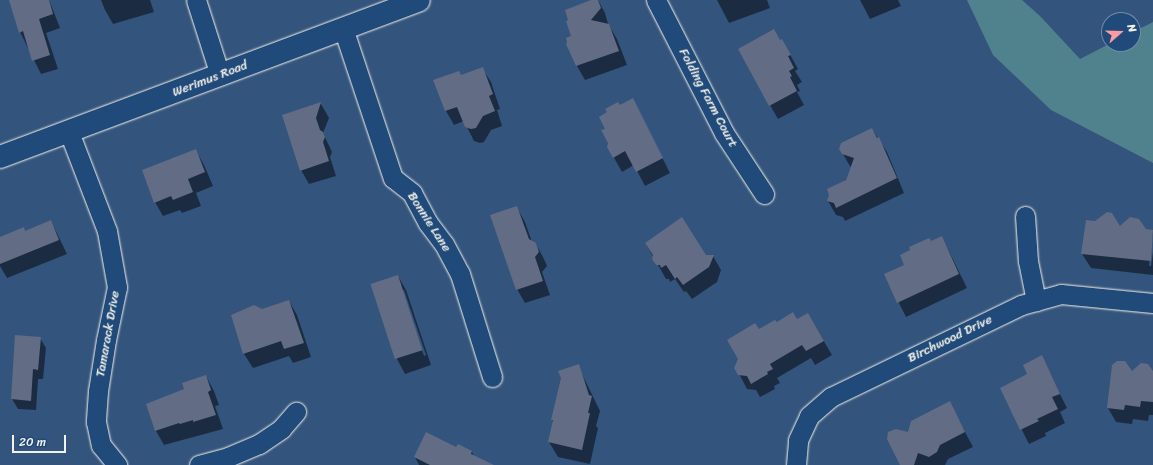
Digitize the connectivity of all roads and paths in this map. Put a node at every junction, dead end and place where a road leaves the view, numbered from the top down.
1 (196, 0) edge
2 (419, 0) edge
3 (656, 0) edge
4 (343, 28) junction
5 (220, 75) junction
6 (69, 132) junction
7 (0, 158) edge
8 (764, 194) dead end
9 (1025, 216) dead end
10 (1036, 301) junction
11 (1153, 303) edge
12 (492, 376) dead end
13 (296, 412) dead end
14 (117, 465) edge
15 (199, 465) edge
16 (796, 465) edge

1 - 5 street
2 - 4 main road, Werimus Road
3 - 8 street, Folding Farm Court
4 - 5 main road, Werimus Road
4 - 12 street, Bonnie Lane
5 - 6 main road, Werimus Road
6 - 7 main road, Werimus Road
6 - 14 street, Tamarack Drive
9 - 10 street
10 - 11 street, Birchwood Drive
10 - 16 street, Birchwood Drive
13 - 15 street

